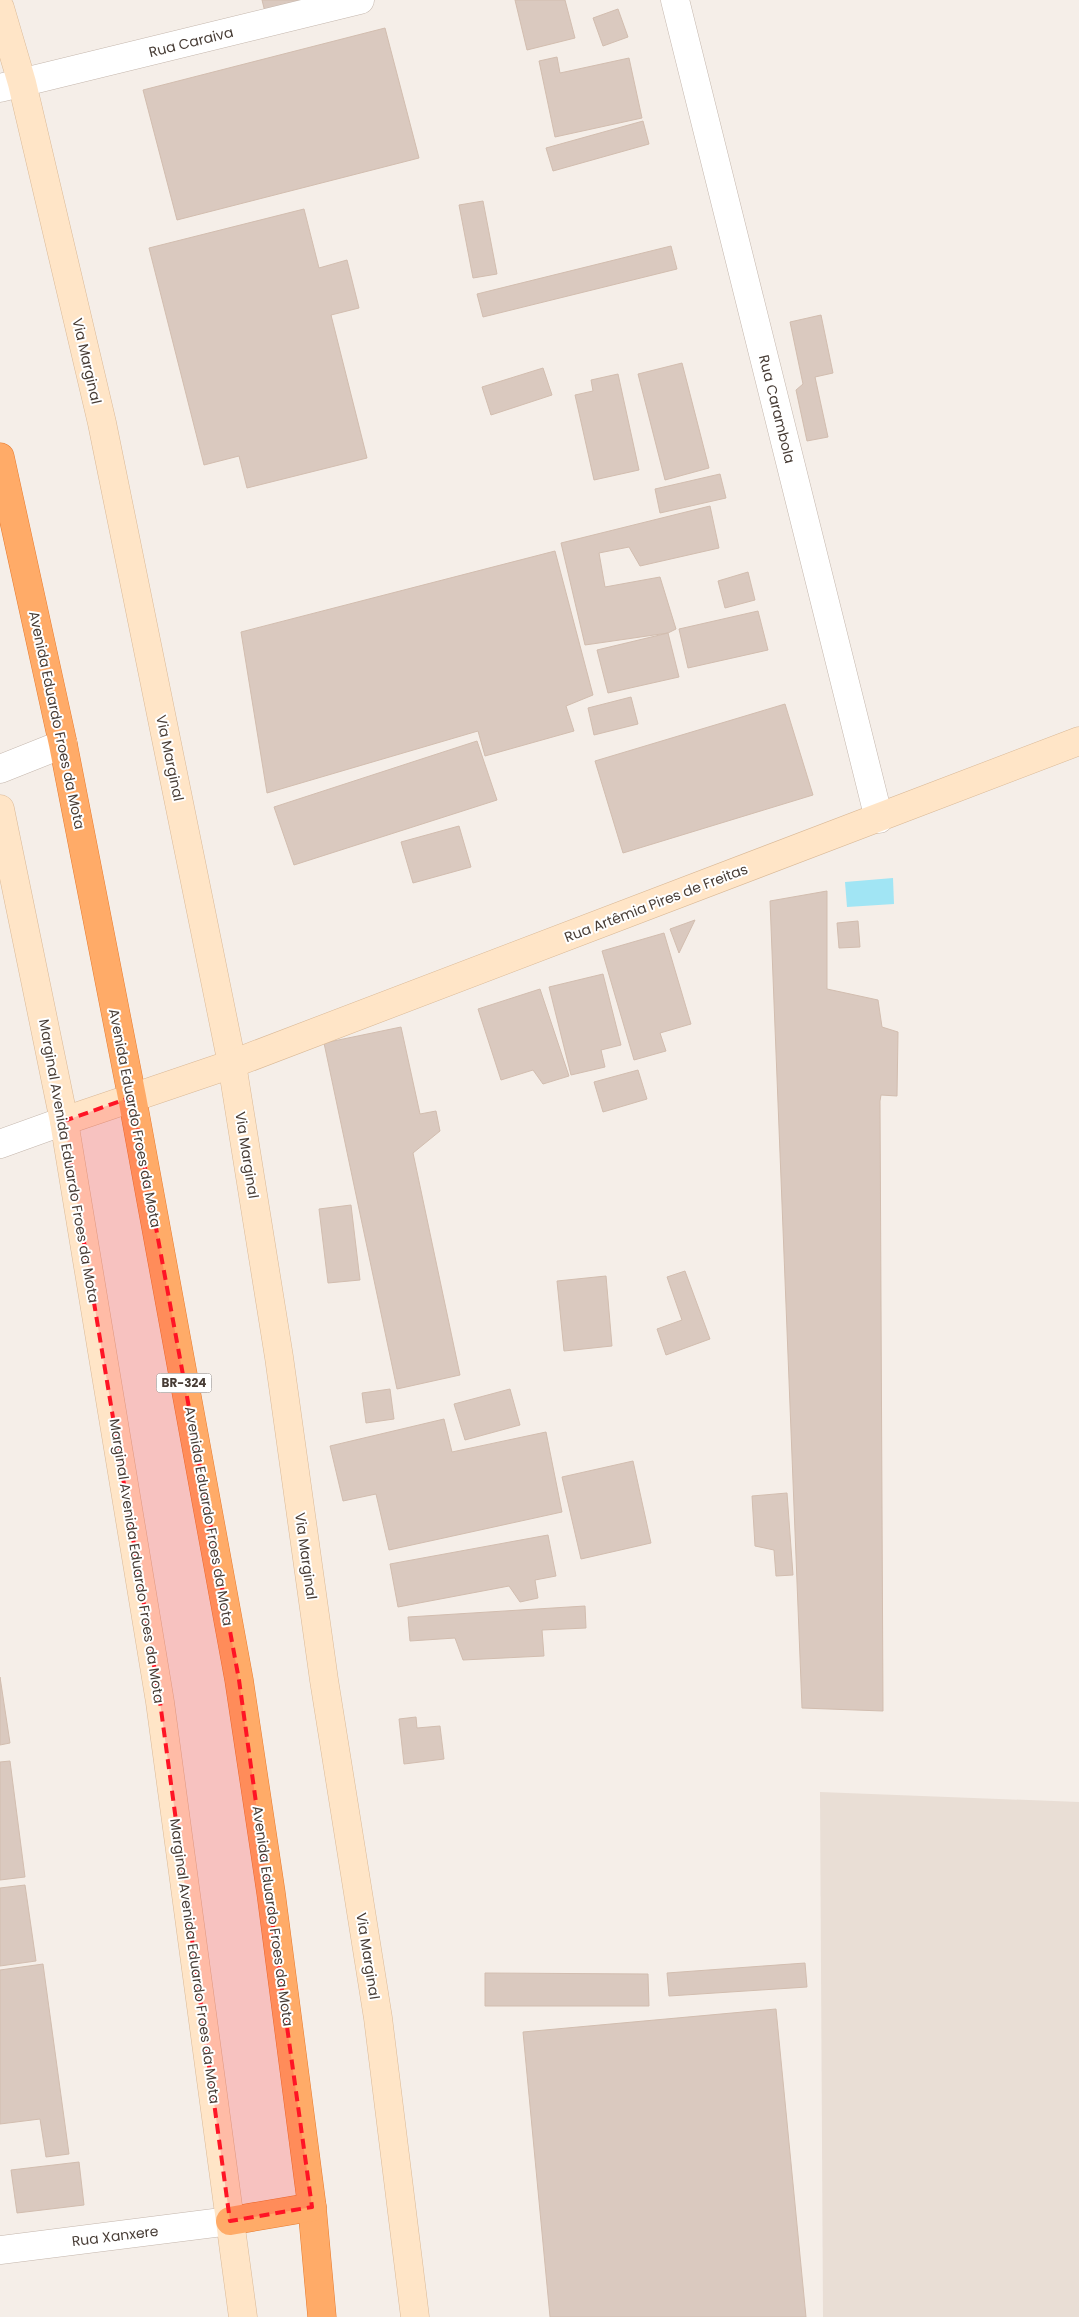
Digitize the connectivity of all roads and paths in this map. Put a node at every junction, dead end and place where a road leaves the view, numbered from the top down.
1 (360, 0) edge
2 (675, 0) edge
3 (0, 8) edge
4 (11, 86) edge
5 (0, 457) edge
6 (1079, 741) edge
7 (63, 744) junction
8 (0, 769) edge
9 (0, 809) edge
10 (879, 819) junction
11 (232, 1064) junction
12 (132, 1097) junction
13 (64, 1121) junction
14 (0, 1144) edge
15 (312, 2207) junction
16 (230, 2221) junction
17 (0, 2250) edge
18 (243, 2317) edge
19 (322, 2317) edge
20 (415, 2317) edge

1 - 4 street, Rua Caraiva
2 - 10 street, Rua Carambola
3 - 4 street, Via Marginal
4 - 11 street, Via Marginal
5 - 7 highway, Avenida Eduardo Froes da Mota / BR-324
6 - 10 street, Rua Artêmia Pires de Freitas
7 - 8 street
7 - 12 highway, Avenida Eduardo Froes da Mota / BR-324
9 - 13 street, Marginal Avenida Eduardo Froes da Mota
10 - 11 street, Rua Artêmia Pires de Freitas
11 - 12 street, Rua Artêmia Pires de Freitas
11 - 20 street, Via Marginal
12 - 13 street, Rua Artêmia Pires de Freitas
12 - 15 highway, Avenida Eduardo Froes da Mota / BR-324
13 - 14 street
13 - 16 street, Marginal Avenida Eduardo Froes da Mota
15 - 16 highway
15 - 19 highway, Avenida Eduardo Froes da Mota / BR-324
16 - 17 street, Rua Xanxere
16 - 18 street, Marginal Avenida Eduardo Froes da Mota

